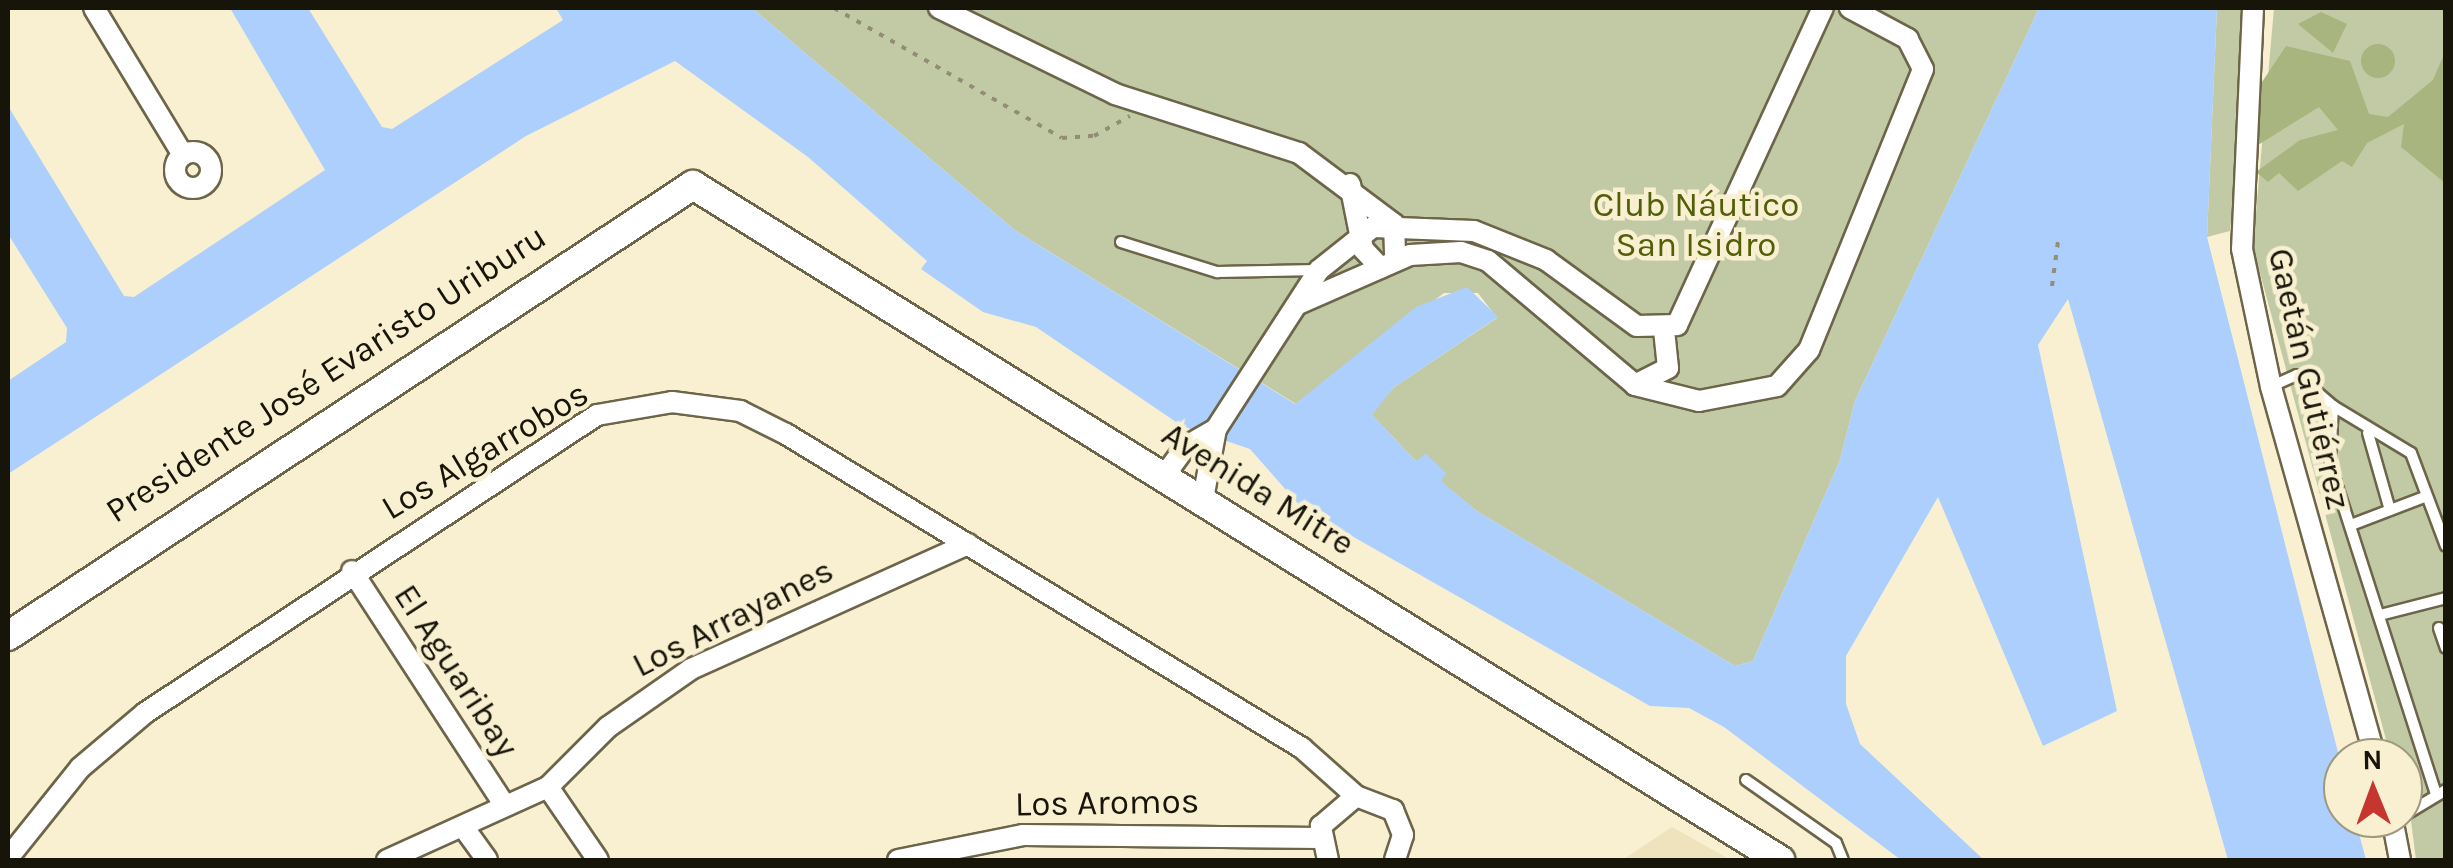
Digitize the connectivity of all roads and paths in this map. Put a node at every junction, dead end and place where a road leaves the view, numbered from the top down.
1 (94, 8) edge
2 (834, 8) edge
3 (940, 8) edge
4 (1823, 8) edge
5 (1850, 8) edge
6 (2252, 8) edge
7 (1144, 102) junction
8 (183, 155) dead end
9 (1350, 184) junction
10 (694, 185) joint
11 (1394, 224) junction
12 (1366, 232) junction
13 (2058, 241) dead end
14 (1121, 242) dead end
15 (1388, 264) junction
16 (1318, 270) junction
17 (2052, 286) dead end
18 (1298, 304) junction
19 (1664, 329) junction
20 (1635, 385) junction
21 (2271, 387) junction
22 (2333, 406) junction
23 (1218, 425) junction
24 (2368, 433) junction
25 (1165, 476) junction
26 (2427, 496) junction
27 (1203, 499) junction
28 (2390, 510) junction
29 (2351, 524) junction
30 (968, 544) junction
31 (2446, 546) edge
32 (352, 571) junction
33 (2446, 598) edge
34 (2380, 615) junction
35 (2439, 628) dead end
36 (8, 636) edge
37 (2446, 648) edge
38 (2369, 738) edge
39 (1746, 780) dead end
40 (548, 787) junction
41 (2441, 792) edge
42 (1356, 796) junction
43 (505, 806) junction
44 (464, 828) junction
45 (1320, 838) junction
46 (8, 858) edge
47 (388, 860) edge
48 (487, 860) edge
49 (598, 860) edge
50 (898, 860) edge
51 (1328, 860) edge
52 (1395, 860) edge
53 (1780, 860) edge
54 (1843, 860) edge

1 - 8 street
2 - 7 path
3 - 7 street
4 - 19 street
5 - 20 street
6 - 21 street, Gaetán Gutiérrez
7 - 9 street
9 - 11 street
9 - 12 street
10 - 25 street, Avenida Mitre
10 - 36 street, Presidente José Evaristo Uriburu
11 - 12 street
11 - 15 street
11 - 19 street
12 - 15 street
12 - 16 street
13 - 17 path
14 - 16 lane
15 - 18 street
15 - 20 street
16 - 18 street
18 - 23 street
19 - 20 street
21 - 22 lane
21 - 38 street, Gaetán Gutiérrez
22 - 24 lane
22 - 29 lane
23 - 25 street
23 - 27 street
24 - 26 lane
24 - 28 lane
25 - 27 street, Avenida Mitre
26 - 28 lane
26 - 31 lane
27 - 53 street, Avenida Mitre
28 - 29 lane
29 - 34 lane
30 - 32 street, Los Algarrobos
30 - 40 street, Los Arrayanes
30 - 42 street, Los Algarrobos
32 - 43 street, El Aguaribay
32 - 46 street, Los Algarrobos
33 - 34 lane
34 - 41 lane
35 - 37 lane
39 - 54 lane
40 - 43 street, Los Arrayanes
40 - 49 street, El Aguaribay
42 - 45 street
42 - 52 street, Los Algarrobos
43 - 44 street, Los Arrayanes
44 - 47 street, Los Arrayanes
44 - 48 street
45 - 50 street, Los Aromos
45 - 51 street

